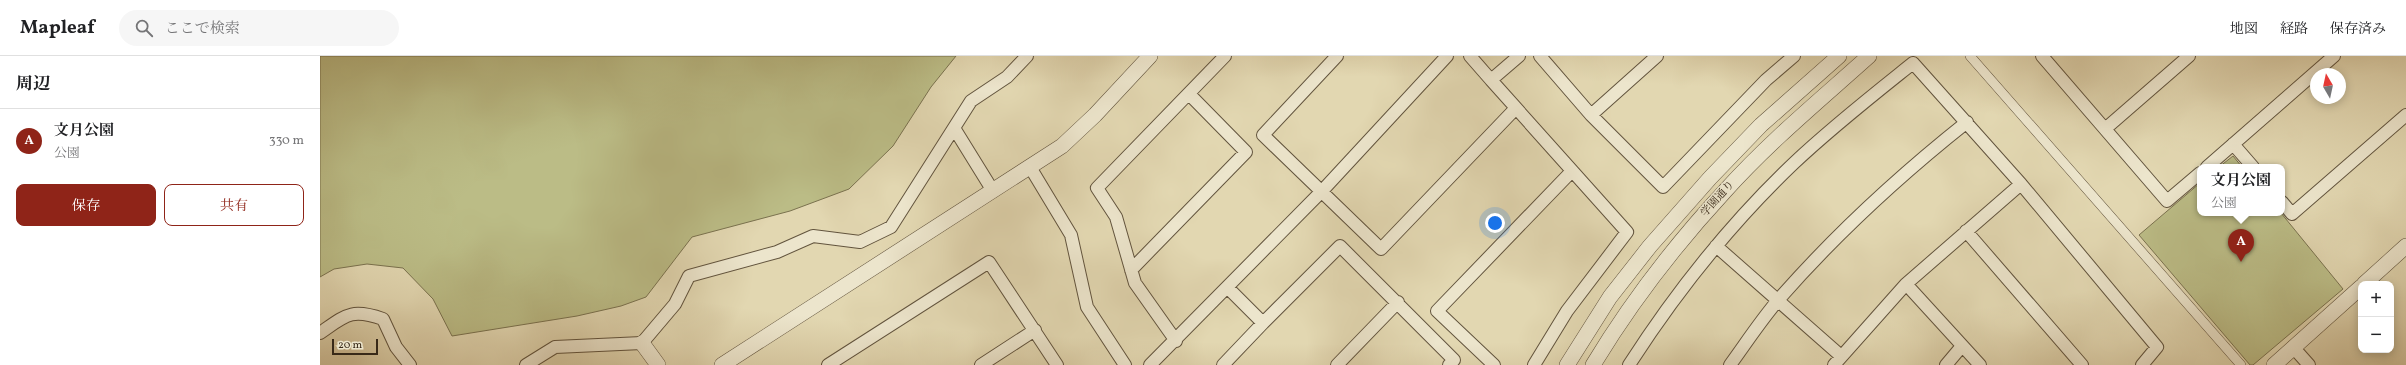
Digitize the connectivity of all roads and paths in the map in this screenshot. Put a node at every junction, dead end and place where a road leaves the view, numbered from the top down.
1 (1027, 56) edge
2 (1150, 56) edge
3 (1225, 56) edge
4 (1337, 56) edge
5 (1447, 56) edge
6 (1470, 56) edge
7 (1519, 56) edge
8 (1540, 56) edge
9 (1657, 56) edge
10 (1794, 56) edge
11 (1839, 56) edge
12 (1869, 56) edge
13 (1970, 56) edge
14 (2043, 56) edge
15 (2189, 56) edge
16 (2334, 56) edge
17 (1491, 80) junction
18 (1189, 94) junction
19 (1516, 108) junction
20 (1591, 114) junction
21 (2406, 115) edge
22 (1967, 122) junction
23 (954, 128) junction
24 (2105, 129) junction
25 (2233, 144) junction
26 (2210, 164) edge
27 (2250, 164) edge
28 (1030, 167) junction
29 (1572, 171) junction
30 (2197, 176) edge
31 (2021, 184) junction
32 (993, 191) junction
33 (1322, 191) junction
34 (2285, 206) edge
35 (1966, 231) junction
36 (1716, 246) junction
37 (2406, 246) edge
38 (1131, 270) junction
39 (2367, 281) edge
40 (1906, 284) junction
41 (1228, 288) junction
42 (2358, 290) edge
43 (1778, 300) junction
44 (1398, 302) junction
45 (1263, 323) junction
46 (1035, 330) junction
47 (320, 333) edge
48 (1176, 341) junction
49 (642, 343) junction
50 (1962, 346) junction
51 (2293, 347) junction
52 (1838, 360) edge
53 (410, 365) edge
54 (526, 365) edge
55 (658, 365) edge
56 (722, 365) edge
57 (828, 365) edge
58 (981, 365) edge
59 (1057, 365) edge
60 (1125, 365) edge
61 (1150, 365) edge
62 (1223, 365) edge
63 (1337, 365) edge
64 (1449, 365) edge
65 (1494, 365) edge
66 (1534, 365) edge
67 (1567, 365) edge
68 (1593, 365) edge
69 (1629, 365) edge
70 (1730, 365) edge
71 (1946, 365) edge
72 (1980, 365) edge
73 (2082, 365) edge
74 (2142, 365) edge
75 (2241, 365) edge
76 (2274, 365) edge
77 (2309, 365) edge

1 - 23 street
2 - 28 street
3 - 18 street
4 - 33 street
5 - 33 street
6 - 17 street
7 - 17 street
8 - 20 street
9 - 20 street
10 - 20 street
11 - 67 street, 学園通り
12 - 68 street, 学園通り
13 - 75 street
14 - 24 street
15 - 24 street
16 - 25 street
17 - 19 street
18 - 38 street
18 - 38 street
19 - 29 street
19 - 33 street
21 - 34 street
22 - 31 street
22 - 36 street
22 - 43 street
23 - 32 street
23 - 49 street
24 - 30 street
25 - 26 street
25 - 27 street
28 - 32 street
28 - 60 street
29 - 65 street
29 - 66 street
31 - 35 street
31 - 74 street
32 - 56 street
33 - 41 street
35 - 40 street
35 - 73 street
36 - 43 street
36 - 69 street
37 - 39 street
38 - 48 street
40 - 50 street
40 - 52 street
41 - 45 street
41 - 48 street
42 - 51 street
43 - 52 street
43 - 70 street
44 - 45 street
44 - 63 street
44 - 64 street
45 - 62 street
46 - 57 street
46 - 58 street
46 - 59 street
47 - 53 street
48 - 61 street
49 - 54 street
49 - 55 street
50 - 71 street
50 - 72 street
51 - 76 street
51 - 77 street

